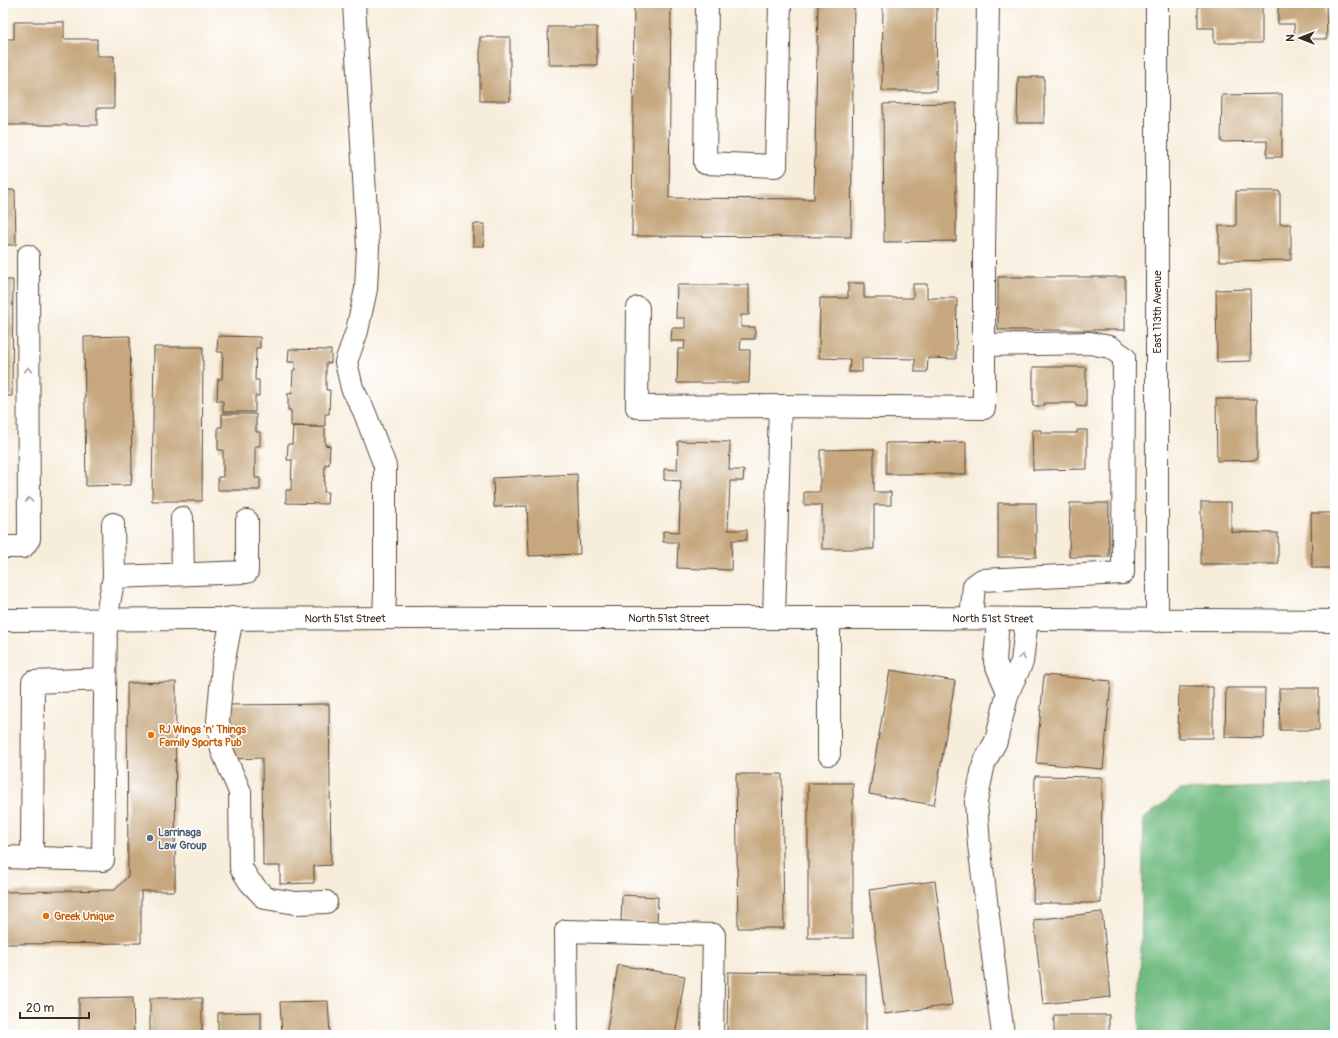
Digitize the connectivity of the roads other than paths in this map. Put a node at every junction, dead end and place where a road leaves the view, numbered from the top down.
1 (354, 3) edge
2 (707, 3) edge
3 (780, 3) edge
4 (988, 3) edge
5 (1157, 3) edge
6 (28, 256) dead end
7 (638, 308) dead end
8 (984, 345) junction
9 (780, 406) junction
10 (182, 518) dead end
11 (247, 521) dead end
12 (113, 524) dead end
13 (3, 547) edge
14 (183, 574) junction
15 (114, 577) junction
16 (232, 618) junction
17 (384, 618) junction
18 (774, 618) junction
19 (829, 618) junction
20 (971, 618) junction
21 (106, 619) junction
22 (998, 619) junction
23 (1027, 619) junction
24 (3, 620) edge
25 (1157, 621) junction
26 (1335, 621) edge
27 (105, 679) junction
28 (1008, 692) junction
29 (829, 754) dead end
30 (3, 857) edge
31 (32, 858) junction
32 (326, 902) dead end
33 (567, 1035) edge
34 (712, 1035) edge
35 (1004, 1035) edge

1 - 17 street
2 - 3 street
4 - 8 street
5 - 25 street, East 113th Avenue
13 -> 6 street
7 - 9 street
8 - 9 street
8 - 20 street
9 - 18 street
10 - 14 street
11 - 14 street
12 - 15 street
14 - 15 street
15 - 21 street
16 - 17 street, North 51st Street
16 - 21 street, North 51st Street
16 - 32 street
17 - 18 street, North 51st Street
18 - 19 street, North 51st Street
19 - 20 street, North 51st Street
19 - 29 street
20 - 22 street, North 51st Street
21 - 24 street, North 51st Street
21 - 27 street
22 - 23 street, North 51st Street
22 - 28 street
23 - 25 street, North 51st Street
28 -> 23 street
25 - 26 street, North 51st Street
27 - 31 street
27 - 31 street
28 - 35 street
30 - 31 street
33 - 34 street

